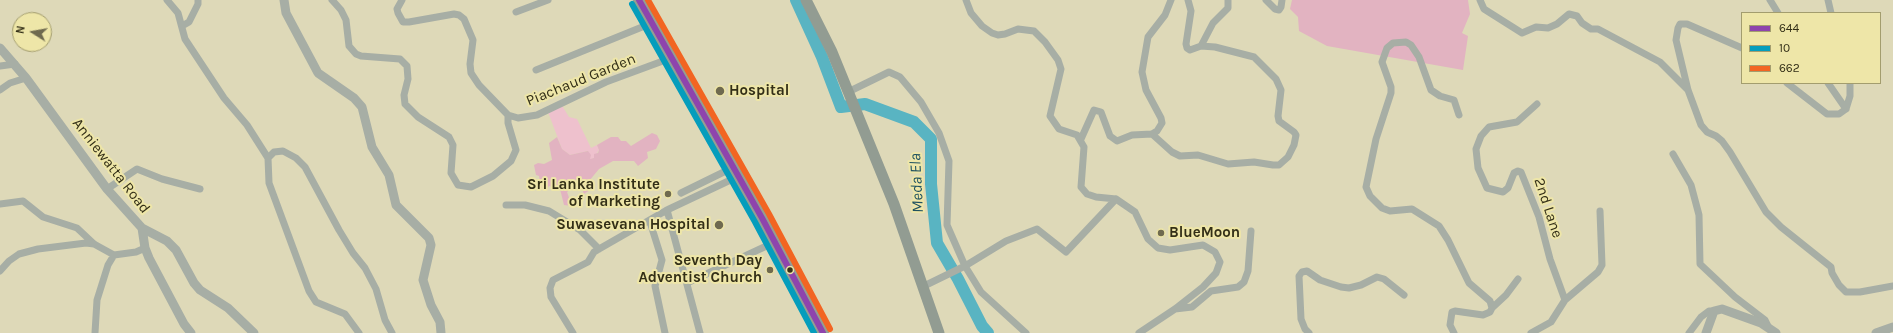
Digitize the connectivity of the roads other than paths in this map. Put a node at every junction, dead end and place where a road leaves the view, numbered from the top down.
1 (167, 0) edge
2 (198, 0) edge
3 (284, 0) edge
4 (332, 0) edge
5 (402, 0) edge
6 (548, 0) edge
7 (639, 0) edge
8 (806, 0) edge
9 (966, 0) edge
10 (1171, 0) edge
11 (1188, 0) edge
12 (1228, 0) edge
13 (1266, 0) edge
14 (1282, 0) edge
15 (1480, 0) edge
16 (1770, 0) edge
17 (1828, 0) edge
18 (516, 12) dead end
19 (1777, 12) edge
20 (1831, 12) edge
21 (652, 23) junction
22 (182, 26) junction
23 (1201, 46) junction
24 (0, 48) edge
25 (1741, 48) edge
26 (671, 58) junction
27 (15, 64) junction
28 (0, 66) edge
29 (536, 70) dead end
30 (26, 78) junction
31 (1788, 84) edge
32 (1829, 84) edge
33 (1850, 84) edge
34 (0, 90) edge
35 (1688, 90) junction
36 (849, 94) junction
37 (1537, 104) dead end
38 (1846, 109) junction
39 (508, 115) junction
40 (1459, 115) dead end
41 (1152, 134) junction
42 (1081, 139) junction
43 (1673, 154) dead end
44 (268, 158) junction
45 (736, 172) junction
46 (107, 189) junction
47 (200, 189) dead end
48 (681, 193) dead end
49 (1116, 199) junction
50 (0, 204) edge
51 (506, 205) dead end
52 (667, 210) junction
53 (1600, 211) dead end
54 (650, 222) junction
55 (142, 228) junction
56 (1251, 231) dead end
57 (775, 242) junction
58 (94, 244) junction
59 (145, 248) junction
60 (599, 249) junction
61 (114, 255) junction
62 (965, 266) junction
63 (0, 271) edge
64 (1518, 279) dead end
65 (687, 283) junction
66 (924, 286) junction
67 (1893, 286) edge
68 (1404, 295) dead end
69 (1565, 300) junction
70 (1492, 308) junction
71 (1175, 309) junction
72 (1714, 311) junction
73 (1893, 327) edge
74 (1773, 332) edge
75 (95, 333) edge
76 (191, 333) edge
77 (254, 333) edge
78 (359, 333) edge
79 (392, 333) edge
80 (441, 333) edge
81 (573, 333) edge
82 (665, 333) edge
83 (700, 333) edge
84 (823, 333) edge
85 (939, 333) edge
86 (1026, 333) edge
87 (1139, 333) edge
88 (1309, 333) edge
89 (1454, 333) edge
90 (1531, 333) edge
91 (1689, 333) edge
92 (1706, 333) edge
93 (1876, 333) edge

1 - 22 street
2 - 22 street
3 - 80 street
4 - 39 street
5 - 39 street, Piachaud Garden
6 - 18 street
7 - 21 highway
8 - 36 main road
9 - 42 street
10 - 41 street
11 - 23 street
12 - 23 street
13 - 14 street
15 - 35 street
16 - 19 street
17 - 20 street
21 - 26 highway
21 - 29 street
22 - 44 street
23 - 41 street
24 - 27 street, Anniewatta Road
25 - 35 street
26 - 39 street, Piachaud Garden
26 - 45 highway
27 - 28 street
27 - 30 street, Anniewatta Road
30 - 34 street
30 - 46 street, Anniewatta Road
31 - 38 street
32 - 38 street
33 - 38 street
35 - 67 street
36 - 62 street
36 - 66 main road
37 - 69 street, 2nd Lane
40 - 70 street
41 - 42 street
42 - 49 street
43 - 74 street
44 - 78 street
44 - 79 street
45 - 48 street
45 - 52 street
45 - 57 highway
46 - 47 street
46 - 55 street, Anniewatta Road
49 - 62 street
49 - 71 street
50 - 58 street
51 - 60 street
52 - 54 street
52 - 65 street
53 - 69 street
54 - 60 street
54 - 82 street
55 - 59 street, Anniewatta Road
55 - 77 street
56 - 71 street
57 - 65 street
57 - 84 highway
58 - 61 street
58 - 63 street
59 - 61 street
59 - 76 street, Anniewatta Road
60 - 81 street
61 - 75 street
62 - 66 street
62 - 86 street
64 - 70 street
65 - 83 street
66 - 85 main road
68 - 88 street
69 - 90 street
70 - 89 street
71 - 87 street
72 - 74 street
72 - 91 street
72 - 92 street
73 - 93 street

